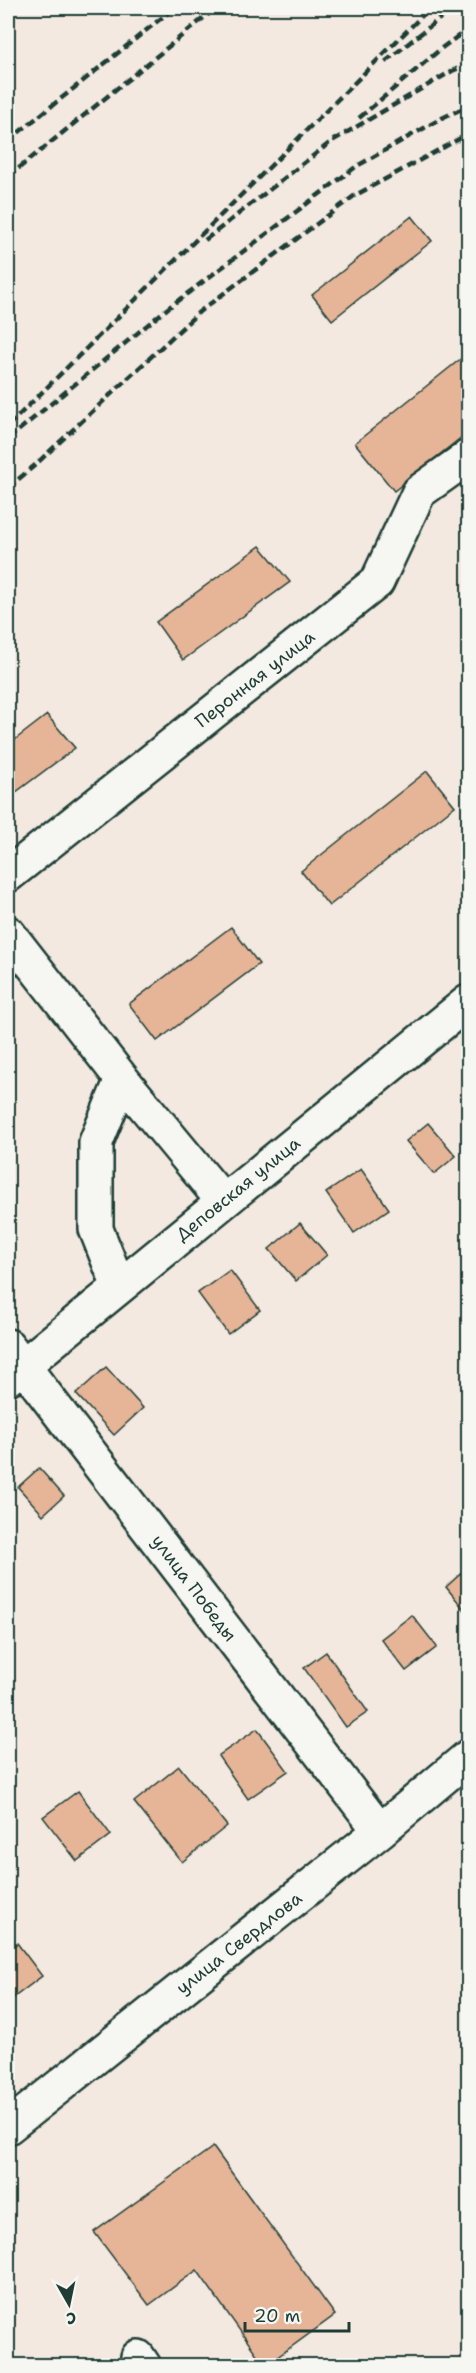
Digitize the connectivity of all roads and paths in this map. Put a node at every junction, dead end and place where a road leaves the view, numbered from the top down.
1 (468, 457) edge
2 (8, 875) edge
3 (8, 933) edge
4 (468, 1002) edge
5 (122, 1079) junction
6 (223, 1201) junction
7 (119, 1287) junction
8 (13, 1363) edge
9 (468, 1757) edge
10 (380, 1831) junction
11 (8, 2127) edge

1 - 2 street, Перонная улица
3 - 5 street
4 - 6 street, Деповская улица
5 - 6 street
5 - 7 street
6 - 7 street, Деповская улица
7 - 8 street, Деповская улица
8 - 10 street, улица Победы
9 - 10 street, улица Свердлова
10 - 11 street, улица Свердлова

